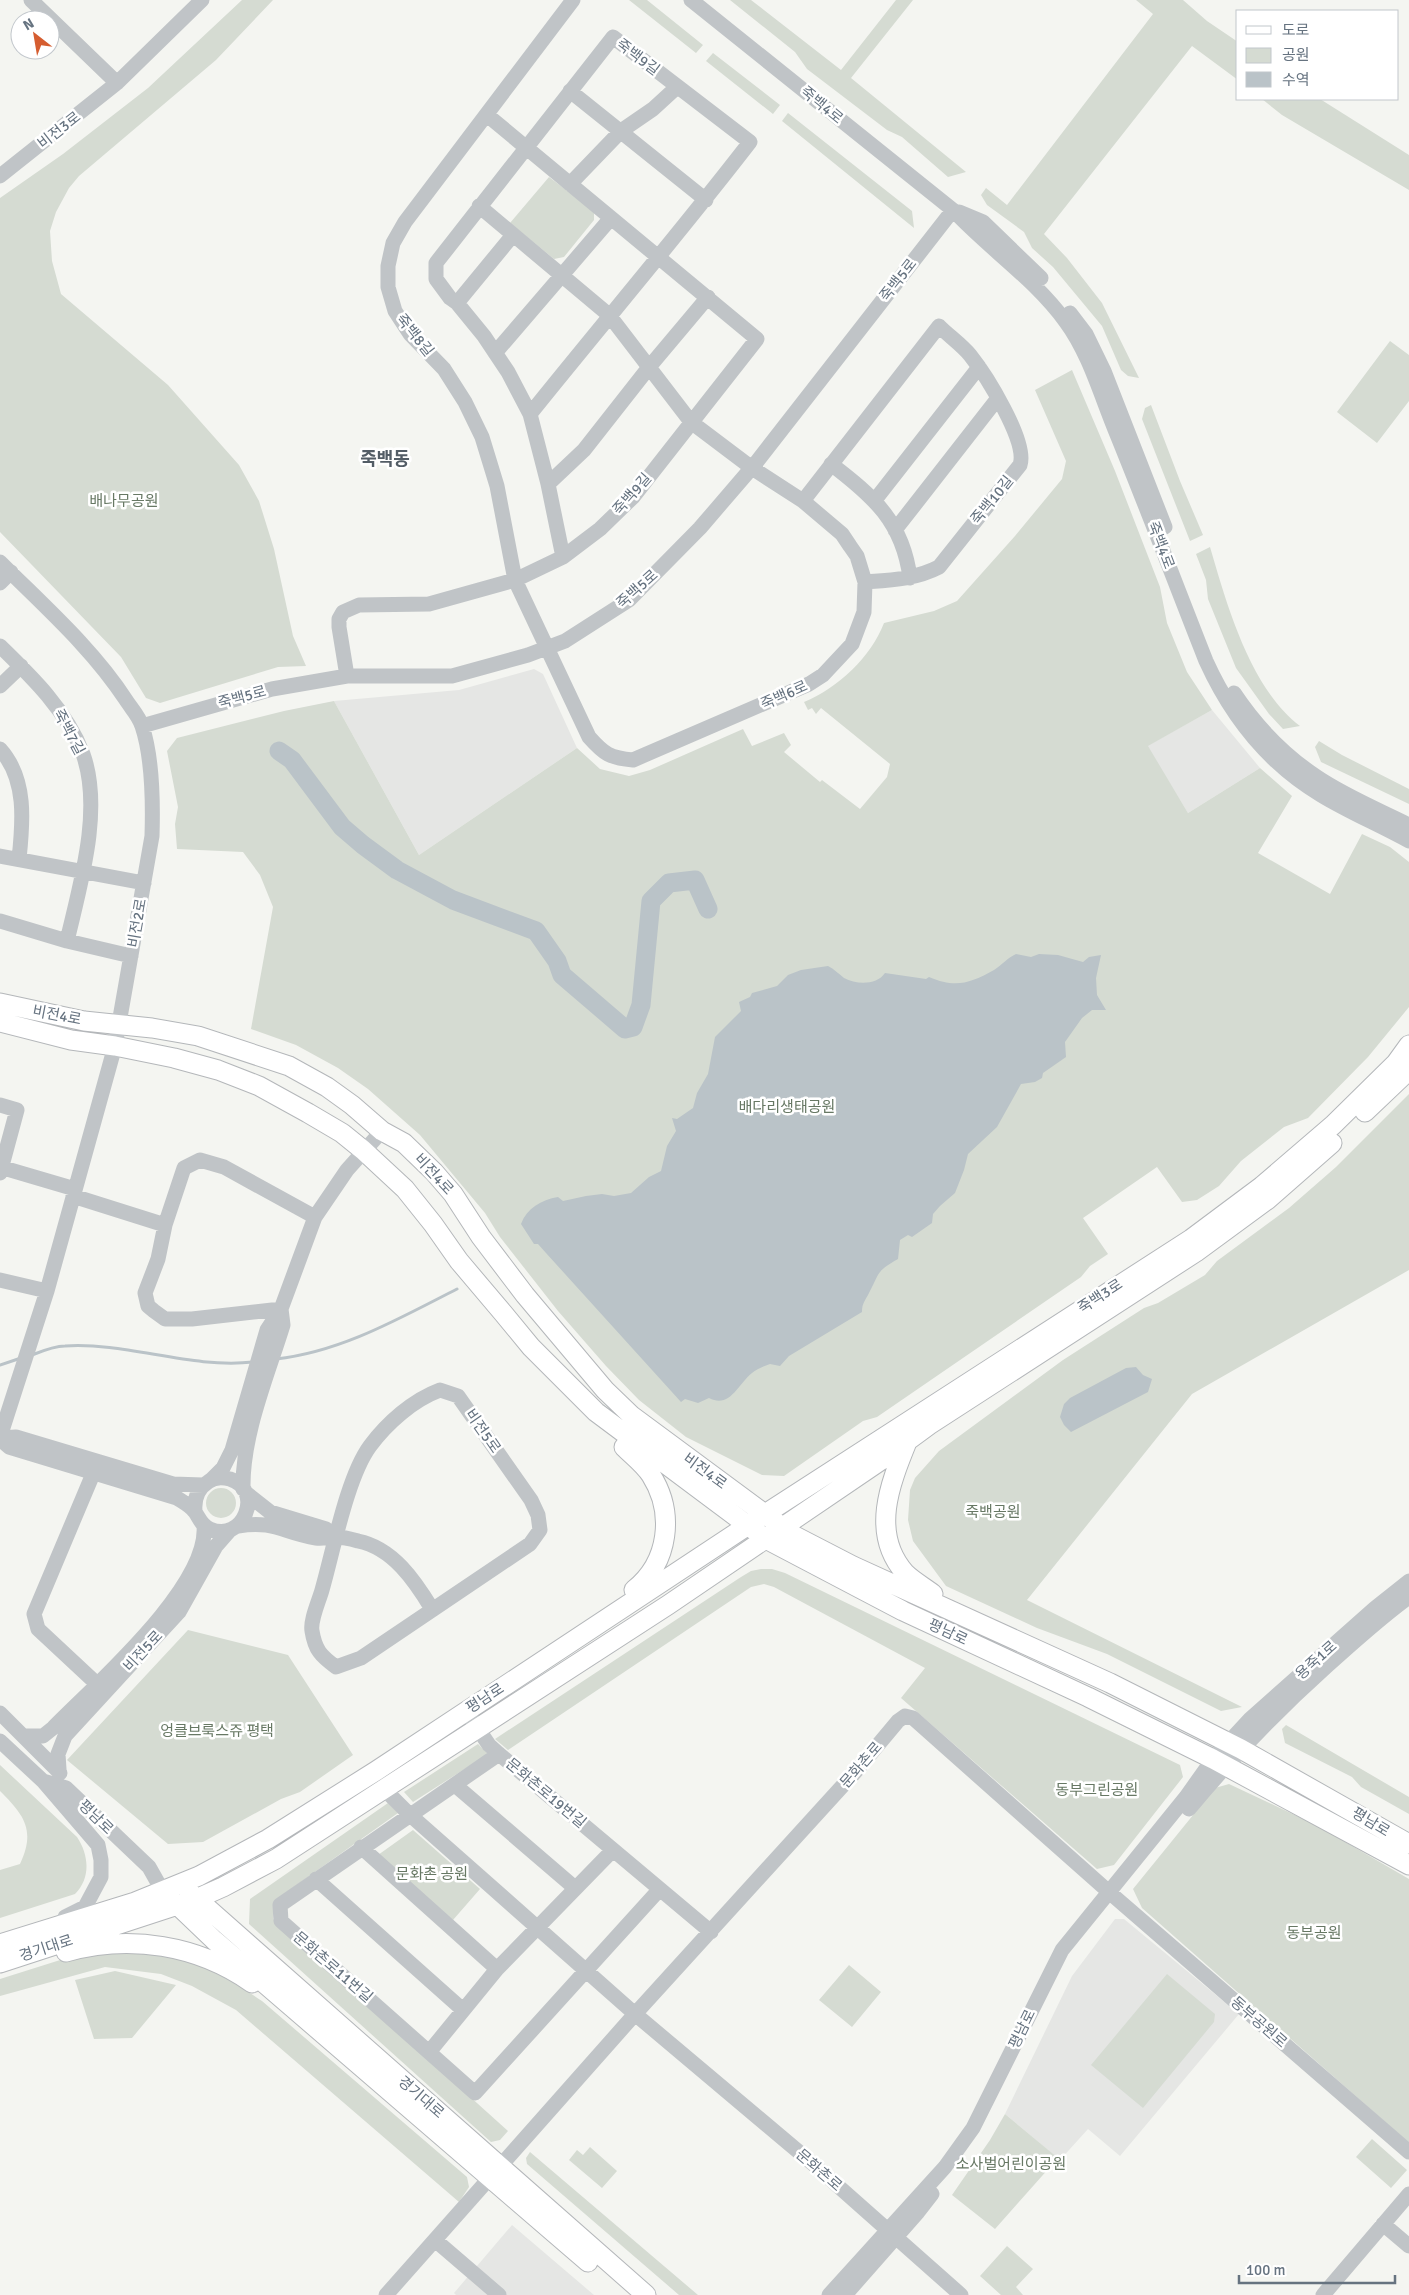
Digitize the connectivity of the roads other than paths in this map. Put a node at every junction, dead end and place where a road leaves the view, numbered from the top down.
1 (31, 0) edge
2 (202, 0) edge
3 (573, 0) edge
4 (691, 0) edge
5 (117, 83) junction
6 (677, 87) junction
7 (570, 91) junction
8 (486, 115) junction
9 (621, 131) junction
10 (527, 148) junction
11 (0, 176) edge
12 (570, 184) junction
13 (706, 200) junction
14 (479, 206) junction
15 (953, 210) junction
16 (611, 218) junction
17 (513, 235) junction
18 (659, 255) junction
19 (562, 273) junction
20 (708, 297) junction
21 (457, 303) junction
22 (609, 315) junction
23 (495, 353) junction
24 (650, 366) junction
25 (979, 367) junction
26 (998, 398) junction
27 (530, 414) junction
28 (691, 422) junction
29 (831, 464) junction
30 (752, 468) junction
31 (548, 484) junction
32 (875, 500) junction
33 (803, 501) junction
34 (895, 530) junction
35 (563, 557) junction
36 (5, 567) edge
37 (910, 578) junction
38 (516, 580) junction
39 (865, 582) junction
40 (0, 584) edge
41 (0, 646) edge
42 (546, 648) junction
43 (21, 666) junction
44 (347, 676) junction
45 (0, 686) edge
46 (142, 726) junction
47 (0, 749) edge
48 (1409, 825) edge
49 (1409, 841) edge
50 (0, 856) edge
51 (19, 859) junction
52 (84, 870) junction
53 (144, 883) junction
54 (0, 921) edge
55 (69, 941) junction
56 (131, 956) junction
57 (0, 1003) edge
58 (0, 1022) edge
59 (119, 1025) junction
60 (1409, 1045) edge
61 (115, 1046) junction
62 (1409, 1070) edge
63 (0, 1105) edge
64 (382, 1131) junction
65 (363, 1150) junction
66 (0, 1169) edge
67 (74, 1192) junction
68 (315, 1217) junction
69 (165, 1224) junction
70 (0, 1280) edge
71 (47, 1291) junction
72 (281, 1309) junction
73 (262, 1371) junction
74 (572, 1389) junction
75 (0, 1438) edge
76 (908, 1440) junction
77 (96, 1467) junction
78 (207, 1482) junction
79 (244, 1491) junction
80 (195, 1511) junction
81 (765, 1514) junction
82 (748, 1525) junction
83 (204, 1526) junction
84 (783, 1527) junction
85 (234, 1528) junction
86 (337, 1537) junction
87 (766, 1539) junction
88 (1409, 1581) edge
89 (1409, 1597) edge
90 (432, 1609) junction
91 (960, 1614) junction
92 (544, 1659) junction
93 (97, 1684) junction
94 (466, 1711) junction
95 (0, 1713) edge
96 (478, 1727) junction
97 (24, 1736) junction
98 (0, 1741) edge
99 (1235, 1746) junction
100 (499, 1754) junction
101 (1218, 1763) junction
102 (59, 1770) junction
103 (43, 1781) junction
104 (455, 1785) junction
105 (66, 1788) junction
106 (384, 1789) junction
107 (409, 1814) junction
108 (1409, 1844) edge
109 (361, 1847) junction
110 (613, 1850) junction
111 (1409, 1865) edge
112 (149, 1867) junction
113 (316, 1879) junction
114 (180, 1882) junction
115 (575, 1888) junction
116 (162, 1890) junction
117 (659, 1890) junction
118 (1112, 1895) junction
119 (196, 1899) junction
120 (177, 1905) junction
121 (536, 1928) junction
122 (710, 1932) junction
123 (23, 1937) junction
124 (2, 1956) edge
125 (498, 1969) junction
126 (585, 1970) junction
127 (463, 2010) junction
128 (635, 2014) junction
129 (303, 2016) junction
130 (430, 2052) junction
131 (1409, 2152) edge
132 (495, 2172) junction
133 (1409, 2194) edge
134 (1383, 2224) junction
135 (891, 2234) junction
136 (435, 2240) junction
137 (1409, 2246) edge
138 (492, 2293) edge
139 (386, 2295) edge
140 (627, 2295) edge
141 (646, 2295) edge
142 (830, 2295) edge
143 (845, 2295) edge
144 (961, 2295) edge
145 (1322, 2295) edge

1 - 5 street
2 - 5 street, 비전3로
3 - 8 street, 죽백8길
4 - 15 street, 죽백4로
5 - 11 street, 비전3로
6 - 7 street, 죽백9길
6 - 9 street
6 - 13 street, 죽백9길
7 - 9 street
7 - 10 street, 죽백9길
8 - 10 street
8 - 38 street, 죽백8길
9 - 12 street
9 - 13 street
10 - 12 street
10 - 14 street, 죽백9길
12 - 16 street
13 - 18 street
14 - 17 street
14 - 21 street, 죽백9길
15 - 30 street, 죽백5로
15 - 48 street, 죽백4로
15 - 49 street, 죽백4로
16 - 18 street
16 - 19 street
17 - 19 street
17 - 21 street
18 - 20 street
18 - 22 street
19 - 22 street
19 - 23 street
20 - 24 street
20 - 28 street, 죽백9길
21 - 23 street, 죽백9길
22 - 24 street
22 - 27 street
23 - 27 street, 죽백9길
24 - 28 street
24 - 31 street
25 - 26 street, 죽백10길
25 - 29 street, 죽백10길
25 - 32 street
26 - 34 street
26 - 37 street, 죽백10길
27 - 31 street, 죽백9길
28 - 30 street
28 - 35 street, 죽백9길
29 - 32 street
29 - 33 street, 죽백10길
30 - 33 street, 죽백6로
30 - 42 street, 죽백5로
31 - 35 street, 죽백9길
32 - 34 street
33 - 39 street, 죽백6로
34 - 37 street
35 - 38 street, 죽백9길
36 - 40 street
36 - 46 street, 비전2로
37 - 39 street, 죽백10길
38 - 42 street, 죽백8길
38 - 44 street, 죽백9길
39 - 42 street, 죽백6로
41 - 43 street, 죽백7길
42 - 44 street, 죽백5로
43 - 45 street
43 - 52 street, 죽백7길
44 - 46 street, 죽백5로
46 - 53 street, 비전2로
47 - 51 street
50 - 51 street
51 - 52 street
52 - 53 street
52 - 55 street, 죽백7길
53 - 56 street, 비전2로
54 - 55 street
55 - 56 street
56 - 59 street, 비전2로
57 - 59 main road, 비전4로
58 - 61 main road, 비전4로
59 - 61 street, 비전2로
59 - 64 main road, 비전4로
60 - 81 main road, 죽백3로
61 - 65 main road, 비전4로
61 - 67 street, 비전2로
62 - 76 main road, 죽백3로
63 - 66 street
64 - 65 street
64 - 81 main road, 비전4로
65 - 68 street
65 - 74 main road, 비전4로
66 - 67 street
67 - 69 street
67 - 71 street, 비전2로
68 - 69 street
68 - 72 street
69 - 72 street
70 - 71 street
71 - 75 street, 비전2로
72 - 73 street
72 - 73 street
73 - 78 street
73 - 79 street
74 - 82 main road, 비전4로
74 - 92 main road
75 - 77 street
76 - 84 main road, 죽백3로
76 - 91 main road
77 - 78 street
77 - 80 street
77 - 93 street
78 - 79 street
78 - 80 street
79 - 85 street
79 - 86 street
80 - 83 street
81 - 82 main road, 평남로
81 - 84 main road, 평남로
82 - 87 main road, 비전4로
82 - 92 main road, 평남로
83 - 85 street
83 - 93 street, 비전5로
84 - 87 main road, 평남로
84 - 91 main road, 평남로
85 - 86 street
85 - 102 street, 비전5로
86 - 90 street
86 - 90 street, 비전5로
86 - 90 street, 비전5로
87 - 96 main road, 평남로
87 - 101 main road, 평남로
88 - 99 street, 용죽1로
89 - 99 street
91 - 99 main road, 평남로
92 - 94 main road, 평남로
93 - 97 street, 비전5로
94 - 96 street
94 - 114 main road, 평남로
95 - 97 street, 평남로
96 - 100 street
96 - 106 main road, 평남로
97 - 102 street, 평남로
98 - 103 street, 평남로
99 - 101 street, 평남로
99 - 108 main road, 평남로
100 - 104 street, 문화촌로19번길
100 - 110 street, 문화촌로19번길
101 - 111 main road, 평남로
101 - 118 street, 평남로
102 - 105 street, 평남로
103 - 105 street, 평남로
103 - 123 street
104 - 107 street, 문화촌로19번길
104 - 115 street
105 - 112 street, 평남로
106 - 107 street
106 - 119 main road, 평남로
107 - 109 street, 문화촌로11번길
107 - 121 street
109 - 113 street, 문화촌로11번길
109 - 125 street
110 - 115 street
110 - 117 street, 문화촌로19번길
112 - 114 street
112 - 116 street
113 - 127 street
113 - 130 street, 문화촌로11번길
114 - 116 main road, 경기대로
114 - 119 main road, 경기대로
115 - 121 street
116 - 120 main road, 경기대로
116 - 123 main road, 경기대로
117 - 122 street, 문화촌로19번길
117 - 126 street
118 - 122 street, 문화촌로
118 - 131 street, 동부공원로
118 - 135 street, 평남로
119 - 120 main road, 경기대로
119 - 132 main road, 경기대로
120 - 124 main road, 경기대로
120 - 129 main road, 경기대로
121 - 125 street
121 - 126 street
122 - 128 street, 문화촌로
123 - 124 main road, 경기대로
124 - 129 main road
125 - 127 street
126 - 128 street
126 - 130 street, 문화촌로11번길
127 - 130 street
128 - 132 street, 문화촌로
128 - 135 street, 문화촌로
129 - 132 main road, 경기대로
132 - 136 street, 문화촌로
132 - 140 main road, 경기대로
132 - 141 main road, 경기대로
133 - 134 street
134 - 137 street
134 - 145 street
135 - 142 street, 평남로
135 - 143 street
135 - 144 street
136 - 138 street
136 - 139 street, 문화촌로

